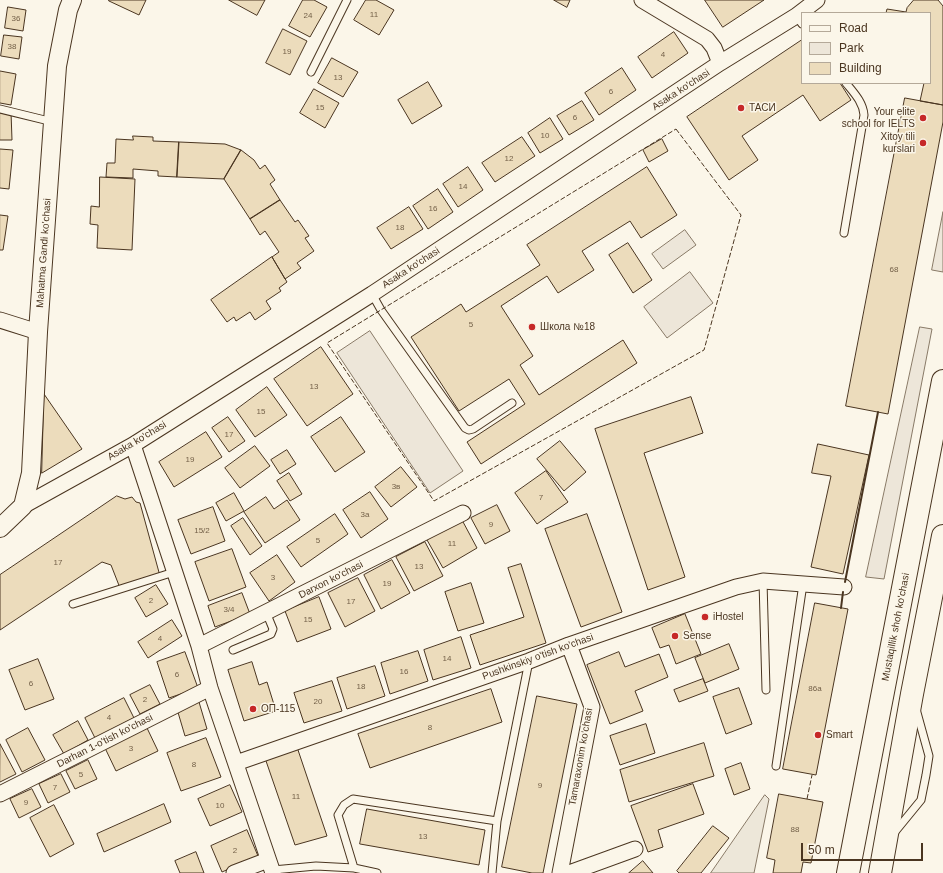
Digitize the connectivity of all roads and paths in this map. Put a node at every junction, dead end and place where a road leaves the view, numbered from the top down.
1 (72, 0) edge
2 (347, 0) edge
3 (642, 0) edge
4 (817, 0) edge
5 (806, 12) edge
6 (799, 20) edge
7 (720, 64) junction
8 (311, 72) dead end
9 (847, 84) edge
10 (0, 109) edge
11 (53, 122) junction
12 (844, 233) dead end
13 (372, 294) junction
14 (0, 320) edge
15 (38, 332) junction
16 (943, 381) edge
17 (512, 404) dead end
18 (132, 445) junction
19 (23, 506) junction
20 (463, 513) dead end
21 (0, 528) edge
22 (943, 536) edge
23 (174, 572) junction
24 (763, 581) junction
25 (803, 584) junction
26 (844, 587) dead end
27 (73, 604) dead end
28 (266, 612) junction
29 (569, 645) junction
30 (199, 646) junction
31 (233, 650) dead end
32 (529, 661) junction
33 (210, 688) junction
34 (766, 690) dead end
35 (236, 763) junction
36 (776, 766) dead end
37 (0, 794) edge
38 (497, 821) junction
39 (635, 849) dead end
40 (271, 868) edge
41 (354, 868) junction
42 (234, 873) edge
43 (373, 873) edge
44 (492, 873) edge
45 (560, 873) edge
46 (568, 873) edge
47 (848, 873) edge
48 (880, 873) edge

1 - 11 street, Mahatma Gandi ko'chasi
2 - 8 lane
3 - 7 street
4 - 5 street, Asaka ko'chasi
6 - 7 street, Asaka ko'chasi
7 - 13 street, Asaka ko'chasi
9 - 12 lane
10 - 11 lane
11 - 15 street, Mahatma Gandi ko'chasi
13 - 17 lane
13 - 18 street, Asaka ko'chasi
14 - 15 street
15 - 19 street, Mahatma Gandi ko'chasi
16 - 47 main road, Mustaqillik shoh ko'chasi
18 - 19 street, Asaka ko'chasi
18 - 23 street
19 - 21 street, Asaka ko'chasi
20 - 28 street, Darxon ko'chasi
22 - 48 main road
23 - 27 lane
23 - 30 street
24 - 25 street, Pushkinskiy o'tish ko'chasi
24 - 29 street, Pushkinskiy o'tish ko'chasi
24 - 34 lane
25 - 26 street, Pushkinskiy o'tish ko'chasi
25 - 36 lane
28 - 30 street, Darxon ko'chasi
28 - 31 lane
29 - 32 street, Pushkinskiy o'tish ko'chasi
29 - 45 street, Tamaraxonim ko'chasi
30 - 33 street
32 - 35 street, Pushkinskiy o'tish ko'chasi
32 - 38 lane
33 - 35 street
33 - 37 street, Darhan 1-o'tish ko'chasi
35 - 40 street
38 - 41 lane
38 - 44 lane
39 - 46 street
40 - 41 lane
40 - 42 street
41 - 43 lane

